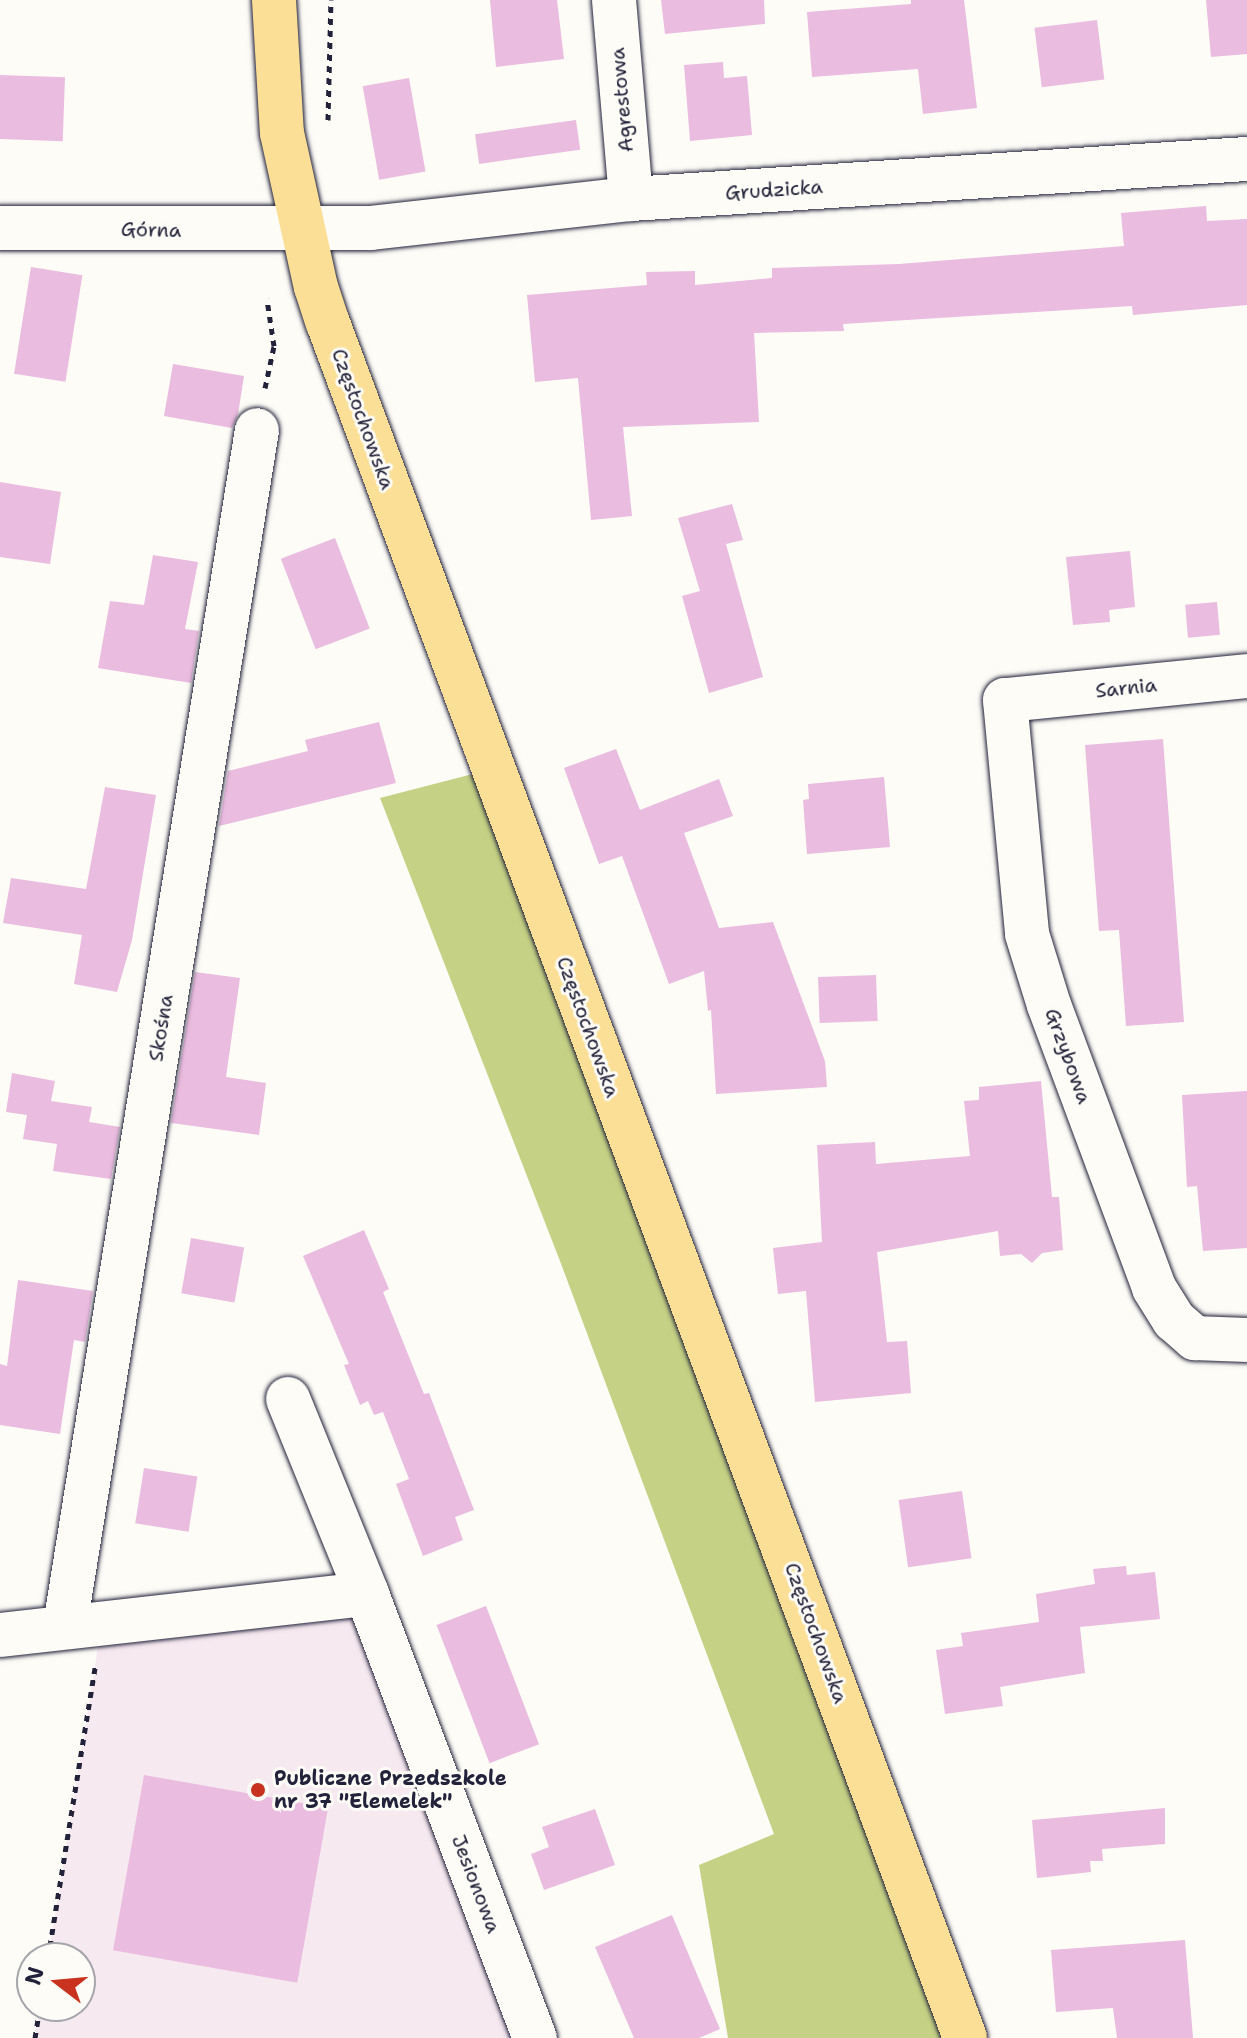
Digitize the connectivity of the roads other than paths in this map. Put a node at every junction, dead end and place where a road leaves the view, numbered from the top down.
1 (274, 0) edge
2 (614, 0) edge
3 (1247, 159) edge
4 (631, 199) junction
5 (0, 228) edge
6 (303, 230) junction
7 (257, 430) road end
8 (1247, 676) edge
9 (1005, 700) joint
10 (1247, 1340) edge
11 (288, 1399) dead end
12 (367, 1594) junction
13 (83, 1624) junction
14 (0, 1635) edge
15 (535, 2038) edge
16 (965, 2038) edge

1 - 6 main road, Częstochowska
2 - 4 street, Agrestowa
3 - 4 street, Grudzicka
4 - 6 street, Grudzicka
5 - 6 street, Górna
6 - 16 main road, Częstochowska
7 - 13 street, Skośna
8 - 9 street, Sarnia
9 - 10 street, Grzybowa
11 - 12 street, Jesionowa
12 - 13 street
12 - 15 street, Jesionowa
13 - 14 street

